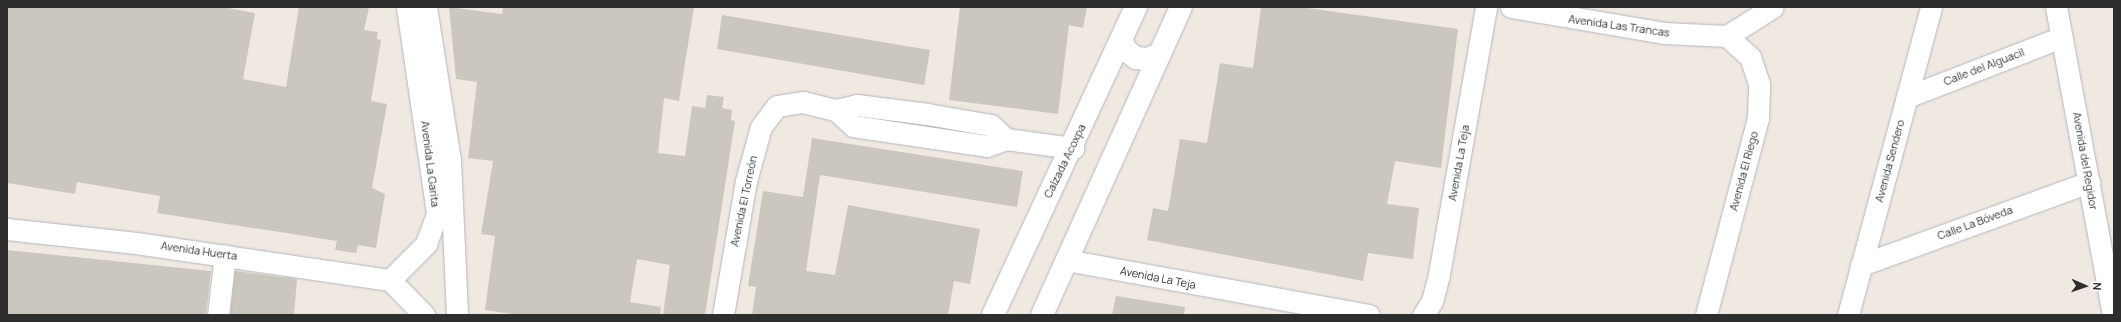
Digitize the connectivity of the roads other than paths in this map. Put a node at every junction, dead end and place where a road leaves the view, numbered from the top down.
1 (407, 7) edge
2 (426, 7) edge
3 (1136, 7) edge
4 (1181, 7) edge
5 (1486, 7) edge
6 (1511, 7) edge
7 (1773, 7) edge
8 (1931, 7) edge
9 (2056, 7) edge
10 (1727, 36) junction
11 (2062, 37) junction
12 (1121, 39) junction
13 (1159, 54) junction
14 (1112, 59) junction
15 (1148, 78) junction
16 (1907, 97) junction
17 (1073, 148) junction
18 (2089, 182) junction
19 (7, 229) edge
20 (225, 255) junction
21 (1066, 260) junction
22 (1862, 265) junction
23 (390, 280) junction
24 (218, 315) edge
25 (424, 315) edge
26 (457, 315) edge
27 (723, 315) edge
28 (993, 315) edge
29 (1042, 315) edge
30 (1369, 315) edge
31 (1423, 315) edge
32 (1706, 315) edge
33 (1848, 315) edge
34 (2113, 315) edge

1 - 23 street, Avenida La Garita
2 - 26 street, Avenida La Garita
3 - 12 main road, Calzada Acoxpa
4 - 13 main road
5 - 31 street, Avenida La Teja
6 - 10 street, Avenida Las Trancas
7 - 10 street
8 - 16 street, Avenida Sendero
9 - 11 street, Avenida del Regidor
10 - 32 street, Avenida El Riego
11 - 16 street, Calle del Alguacil
11 - 18 street, Avenida del Regidor
12 - 13 main road
12 - 14 main road, Calzada Acoxpa
13 - 15 main road
14 - 15 main road
14 - 17 main road, Calzada Acoxpa
15 - 21 main road
16 - 22 street, Avenida Sendero
17 - 27 street, Avenida El Torreón
17 - 28 main road, Calzada Acoxpa
18 - 22 street, Calle La Bóveda
18 - 34 street, Avenida del Regidor
19 - 20 street, Avenida Huerta
20 - 23 street, Avenida Huerta
20 - 24 street
21 - 29 main road
21 - 30 street, Avenida La Teja
22 - 33 street, Avenida Sendero
23 - 25 street

